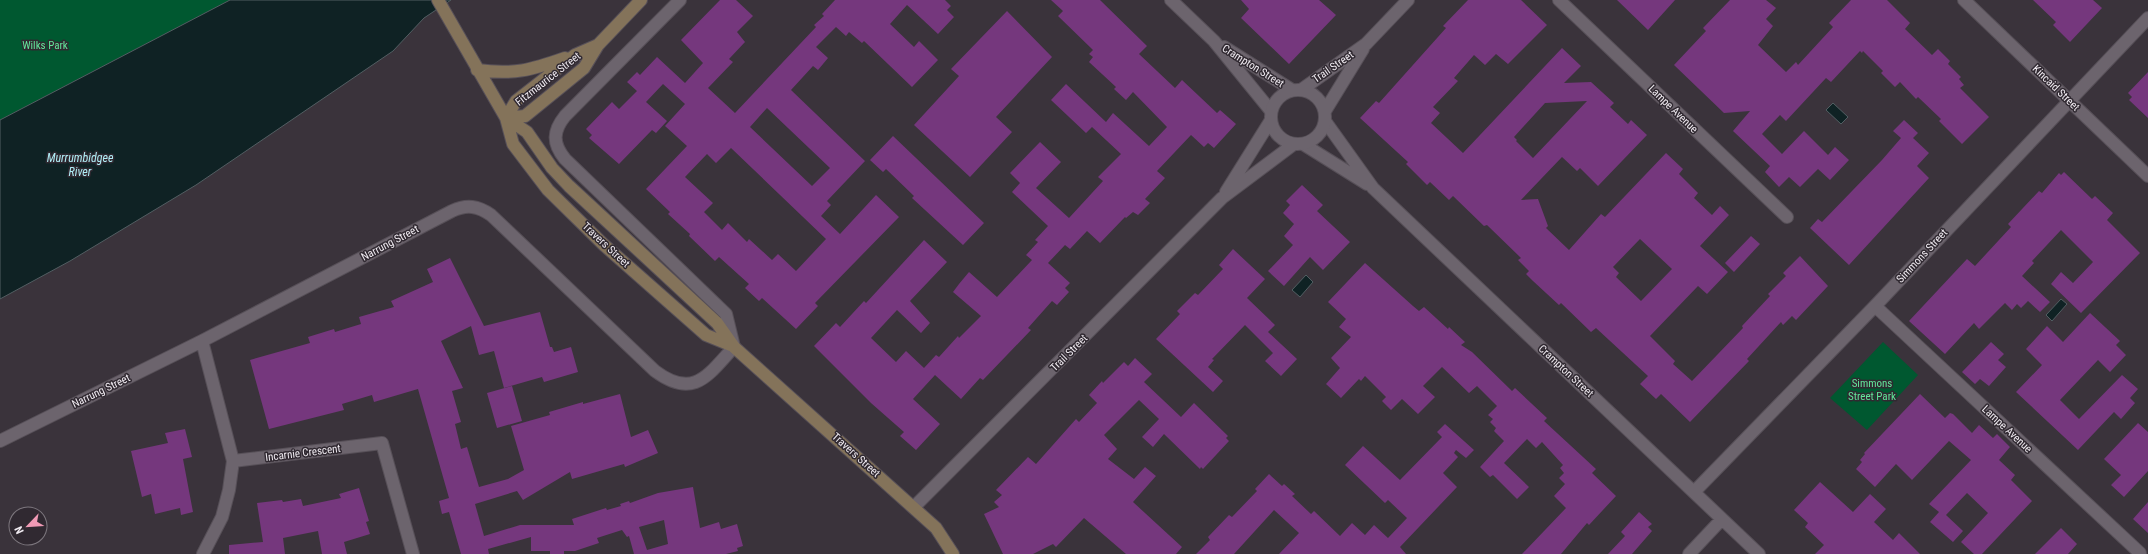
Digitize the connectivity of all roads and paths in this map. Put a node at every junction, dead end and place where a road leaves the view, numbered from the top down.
1 (438, 0) edge
2 (641, 0) edge
3 (680, 0) edge
4 (1171, 0) edge
5 (1408, 0) edge
6 (1558, 0) edge
7 (1964, 0) edge
8 (2148, 18) edge
9 (1214, 41) junction
10 (598, 44) junction
11 (1366, 44) junction
12 (575, 55) junction
13 (477, 70) junction
14 (1297, 90) junction
15 (2069, 100) junction
16 (1271, 116) junction
17 (1325, 116) junction
18 (506, 118) junction
19 (1298, 144) junction
20 (2148, 176) edge
21 (1373, 188) junction
22 (1222, 198) junction
23 (1787, 217) dead end
24 (1875, 306) junction
25 (202, 341) junction
26 (734, 347) junction
27 (0, 440) edge
28 (233, 461) junction
29 (1694, 492) junction
30 (914, 507) junction
31 (1722, 519) junction
32 (2140, 553) dead end
33 (204, 554) edge
34 (413, 554) edge
35 (953, 554) edge
36 (1689, 554) edge
37 (1759, 554) edge

1 - 13 main road, Travers Street
2 - 10 main road, Fitzmaurice Street
3 - 26 street
4 - 9 street, Crampton Street
5 - 11 street, Trail Street
6 - 23 street, Lampe Avenue
7 - 15 street, Kincaid Street
8 - 15 street, Simmons Street
9 - 14 street, Crampton Street
9 - 16 street, Crampton Street
10 - 12 main road, Fitzmaurice Street
10 - 18 main road, Fitzmaurice Street
11 - 14 street, Trail Street
11 - 17 street, Trail Street
12 - 13 main road
12 - 18 main road, Fitzmaurice Street
13 - 18 main road, Travers Street
14 - 16 street
14 - 17 street
15 - 20 street, Kincaid Street
15 - 24 street, Simmons Street
16 - 19 street
16 - 22 street, Trail Street
17 - 19 street
17 - 21 street, Crampton Street
18 - 26 main road, Travers Street
18 - 26 main road, Travers Street
19 - 21 street, Crampton Street
19 - 22 street, Trail Street
21 - 29 street, Crampton Street
22 - 30 street, Trail Street
24 - 29 street, Simmons Street
24 - 32 street, Lampe Avenue
25 - 26 street, Narrung Street
25 - 27 street, Narrung Street
25 - 28 street
26 - 30 main road, Travers Street
28 - 33 street
28 - 34 street, Incarnie Crescent
29 - 31 street, Crampton Street
30 - 35 main road, Travers Street
31 - 36 street
31 - 37 street, Crampton Street

